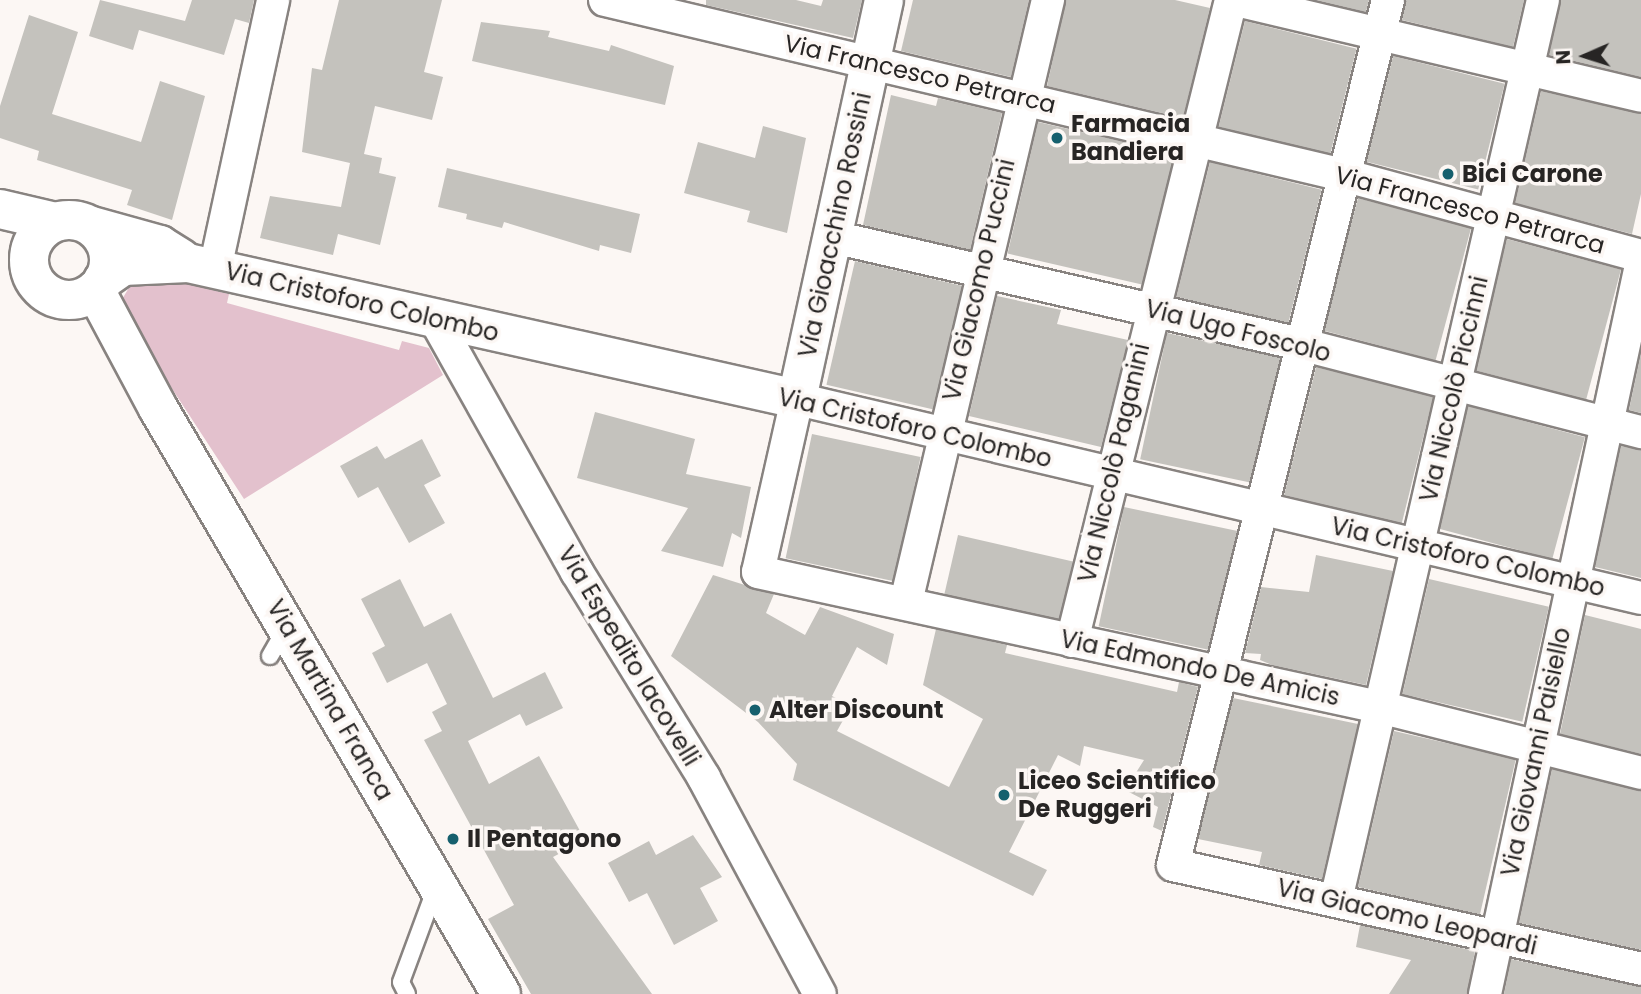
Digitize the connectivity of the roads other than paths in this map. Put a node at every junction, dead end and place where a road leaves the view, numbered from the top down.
1 (273, 0) edge
2 (605, 0) edge
3 (884, 0) edge
4 (1048, 0) edge
5 (1231, 0) edge
6 (1236, 0) edge
7 (1388, 0) edge
8 (1543, 0) edge
9 (1381, 34) junction
10 (869, 63) junction
11 (1528, 69) junction
12 (1641, 96) edge
13 (1022, 97) junction
14 (1192, 140) junction
15 (1343, 175) junction
16 (0, 209) edge
17 (1493, 219) junction
18 (74, 224) junction
19 (833, 237) junction
20 (1641, 256) edge
21 (0, 264) edge
22 (1641, 265) edge
23 (202, 266) junction
24 (982, 269) junction
25 (99, 285) junction
26 (44, 289) junction
27 (1151, 310) junction
28 (435, 319) junction
29 (1304, 345) junction
30 (1455, 389) junction
31 (797, 400) junction
32 (158, 408) junction
33 (1607, 425) junction
34 (1641, 432) edge
35 (943, 434) junction
36 (1111, 474) junction
37 (1266, 508) junction
38 (1417, 547) junction
39 (758, 572) joint
40 (1573, 580) junction
41 (1641, 598) edge
42 (906, 602) junction
43 (1072, 641) junction
44 (1219, 672) junction
45 (1379, 707) junction
46 (1535, 748) junction
47 (1641, 773) edge
48 (437, 885) junction
49 (1336, 900) junction
50 (1497, 938) junction
51 (1641, 969) edge
52 (407, 994) edge
53 (500, 994) edge
54 (820, 994) edge
55 (1485, 994) edge

1 - 23 street
2 - 10 street, Via Francesco Petrarca
3 - 10 main road, Via Gioacchino Rossini
4 - 13 street, Via Giacomo Puccini
5 - 14 street, Via Niccolò Paganini
6 - 9 street
7 - 9 street
8 - 11 street, Via Niccolò Piccinni
9 - 11 street
9 - 15 street
10 - 13 street, Via Francesco Petrarca
10 - 19 main road, Via Gioacchino Rossini
11 - 12 street
11 - 17 street, Via Niccolò Piccinni
13 - 14 street, Via Francesco Petrarca
13 - 24 street, Via Giacomo Puccini
14 - 15 street, Via Francesco Petrarca
14 - 27 street, Via Niccolò Paganini
15 - 17 street, Via Francesco Petrarca
15 - 29 street
16 - 18 main road
17 - 20 street, Via Francesco Petrarca
17 - 30 street, Via Niccolò Piccinni
18 - 23 main road, Via Cristoforo Colombo
18 - 25 main road
18 - 26 main road
19 - 24 street, Via Ugo Foscolo
19 - 31 main road, Via Gioacchino Rossini
21 - 26 main road, Via Martina Franca
22 - 33 street, Via Giovanni Paisiello
23 - 25 main road, Via Cristoforo Colombo
23 - 28 main road, Via Cristoforo Colombo
24 - 27 street, Via Ugo Foscolo
24 - 35 street, Via Giacomo Puccini
25 - 26 main road
25 - 32 main road, Via Martina Franca
26 - 32 main road, Via Martina Franca
27 - 29 street, Via Ugo Foscolo
27 - 36 street, Via Niccolò Paganini
28 - 31 main road, Via Cristoforo Colombo
28 - 54 street, Via Espedito Iacovelli
29 - 30 street, Via Ugo Foscolo
29 - 37 street
30 - 33 street, Via Ugo Foscolo
30 - 38 street, Via Niccolò Piccinni
31 - 35 street, Via Cristoforo Colombo
31 - 39 street, Via Gioacchino Rossini
32 - 48 main road, Via Martina Franca
33 - 34 street, Via Ugo Foscolo
33 - 40 street, Via Giovanni Paisiello
35 - 36 street, Via Cristoforo Colombo
35 - 42 street, Via Giacomo Puccini
36 - 37 street, Via Cristoforo Colombo
36 - 43 street, Via Niccolò Paganini
37 - 38 street, Via Cristoforo Colombo
37 - 44 street
38 - 40 street, Via Cristoforo Colombo
38 - 45 street, Via Niccolò Piccinni
39 - 42 street, Via Edmondo De Amicis
40 - 41 street, Via Cristoforo Colombo
40 - 46 street, Via Giovanni Paisiello
42 - 43 street, Via Edmondo De Amicis
43 - 44 street, Via Edmondo De Amicis
44 - 45 street, Via Edmondo De Amicis
44 - 49 street, Via Giacomo Leopardi
45 - 46 street, Via Edmondo De Amicis
45 - 49 street, Via Niccolò Piccinni
46 - 47 street, Via Edmondo De Amicis
46 - 50 street, Via Giovanni Paisiello
48 - 52 lane
48 - 53 main road, Via Martina Franca
49 - 50 street, Via Giacomo Leopardi
50 - 51 street, Via Giacomo Leopardi
50 - 55 street, Via Giovanni Paisiello

